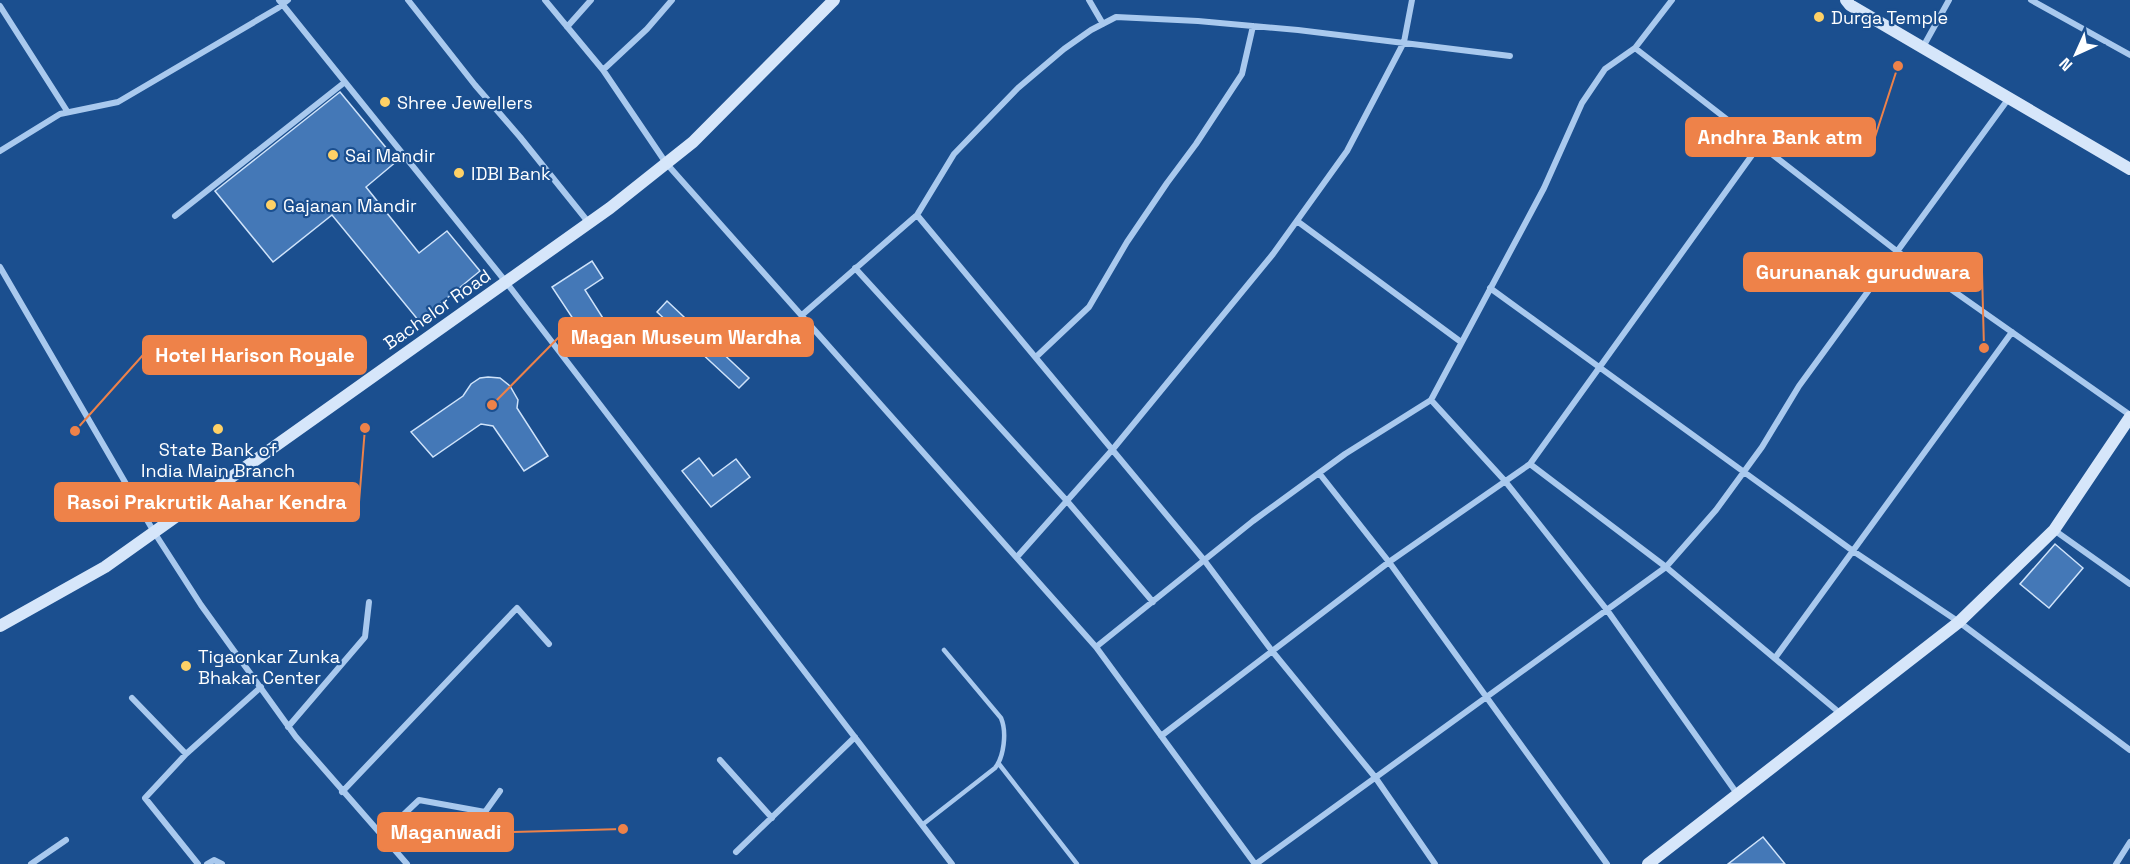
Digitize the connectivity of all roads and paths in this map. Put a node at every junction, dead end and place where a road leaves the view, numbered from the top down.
1 (408, 0) edge
2 (545, 0) edge
3 (591, 0) edge
4 (672, 0) edge
5 (832, 0) edge
6 (1089, 0) edge
7 (1412, 0) edge
8 (1672, 0) edge
9 (1846, 0) edge
10 (1950, 0) edge
11 (2031, 0) edge
12 (283, 2) edge
13 (0, 6) edge
14 (1103, 24) junction
15 (1253, 26) junction
16 (567, 27) junction
17 (1404, 42) junction
18 (1923, 47) junction
19 (1635, 48) junction
20 (2130, 55) edge
21 (1510, 56) dead end
22 (603, 70) junction
23 (345, 82) junction
24 (2009, 98) junction
25 (68, 111) junction
26 (1760, 144) junction
27 (0, 151) edge
28 (666, 163) junction
29 (2130, 169) edge
30 (917, 215) junction
31 (175, 216) dead end
32 (1297, 220) junction
33 (589, 223) junction
34 (1898, 252) junction
35 (0, 267) edge
36 (855, 268) junction
37 (506, 282) junction
38 (1490, 288) junction
39 (802, 315) junction
40 (2012, 332) junction
41 (1461, 342) junction
42 (1036, 357) junction
43 (1599, 367) junction
44 (1431, 400) junction
45 (2130, 416) edge
46 (1113, 449) junction
47 (1530, 464) junction
48 (1743, 472) junction
49 (1319, 473) junction
50 (1505, 481) junction
51 (1067, 501) junction
52 (2054, 530) junction
53 (154, 532) junction
54 (1853, 551) junction
55 (1017, 558) junction
56 (1204, 560) junction
57 (1389, 562) junction
58 (1666, 567) junction
59 (2130, 584) edge
60 (369, 602) dead end
61 (1153, 602) junction
62 (1607, 609) junction
63 (1959, 622) junction
64 (0, 626) edge
65 (549, 644) dead end
66 (1096, 647) junction
67 (944, 650) dead end
68 (1272, 651) junction
69 (1775, 658) junction
70 (261, 687) junction
71 (1487, 696) junction
72 (132, 698) dead end
73 (1842, 714) junction
74 (288, 727) junction
75 (1161, 736) junction
76 (855, 737) junction
77 (2130, 750) edge
78 (186, 754) junction
79 (720, 760) dead end
80 (999, 764) junction
81 (1375, 777) junction
82 (500, 791) dead end
83 (342, 792) junction
84 (1738, 795) junction
85 (772, 818) junction
86 (922, 825) junction
87 (381, 836) junction
88 (66, 840) dead end
89 (2130, 842) edge
90 (736, 852) dead end
91 (31, 864) edge
92 (198, 864) edge
93 (207, 864) edge
94 (222, 864) edge
95 (407, 864) edge
96 (952, 864) edge
97 (1077, 864) edge
98 (1255, 864) edge
99 (1435, 864) edge
100 (1607, 864) edge
101 (1648, 864) edge
102 (2116, 864) edge

1 - 33 street
2 - 16 street
3 - 16 street
4 - 22 street
5 - 28 main road, Bachelor Road
6 - 14 street
7 - 17 street
8 - 19 street
9 - 18 main road
10 - 18 street
11 - 20 street
12 - 23 street
12 - 25 street
13 - 25 street
14 - 15 street
14 - 30 street
15 - 17 street
15 - 42 street
16 - 22 street
17 - 21 street
17 - 32 street
18 - 24 main road
19 - 26 street
19 - 38 street
22 - 28 street
23 - 31 street
23 - 37 street
24 - 29 main road
24 - 34 street
25 - 27 street
26 - 34 street
26 - 43 street
28 - 33 main road, Bachelor Road
28 - 39 street
30 - 36 street
30 - 42 street
32 - 41 street
32 - 46 street
33 - 37 main road, Bachelor Road
34 - 40 street
34 - 48 street
35 - 53 street
36 - 39 street
36 - 51 street
37 - 53 main road, Bachelor Road
37 - 76 street
38 - 41 street
38 - 43 street
39 - 55 street
40 - 45 street
40 - 54 street
41 - 44 street
42 - 46 street
43 - 47 street
43 - 48 street
44 - 49 street
44 - 50 street
45 - 52 main road
46 - 51 street
46 - 56 street
47 - 50 street
47 - 58 street
48 - 54 street
48 - 58 street
49 - 56 street
49 - 57 street
50 - 57 street
50 - 62 street
51 - 55 street
51 - 61 street
52 - 59 street
52 - 63 main road
53 - 64 main road, Bachelor Road
53 - 70 street
54 - 63 street
54 - 69 street
55 - 66 street
56 - 61 street
56 - 68 street
57 - 68 street
57 - 71 street
58 - 62 street
58 - 69 street
60 - 74 street
61 - 66 street
62 - 71 street
62 - 84 street
63 - 73 main road
63 - 77 street
65 - 83 street
66 - 75 street
67 - 80 lane
68 - 75 street
68 - 81 street
69 - 73 street
70 - 74 street
70 - 78 street
71 - 81 street
71 - 100 street
72 - 78 street
73 - 84 main road
74 - 83 street
75 - 98 street
76 - 85 street
76 - 86 street
78 - 92 street
79 - 85 street
80 - 86 lane
80 - 97 lane
81 - 98 street
81 - 99 street
82 - 87 street
83 - 87 street
84 - 101 main road
85 - 90 street
86 - 96 street
87 - 95 street
88 - 91 street
89 - 102 street
93 - 94 street

